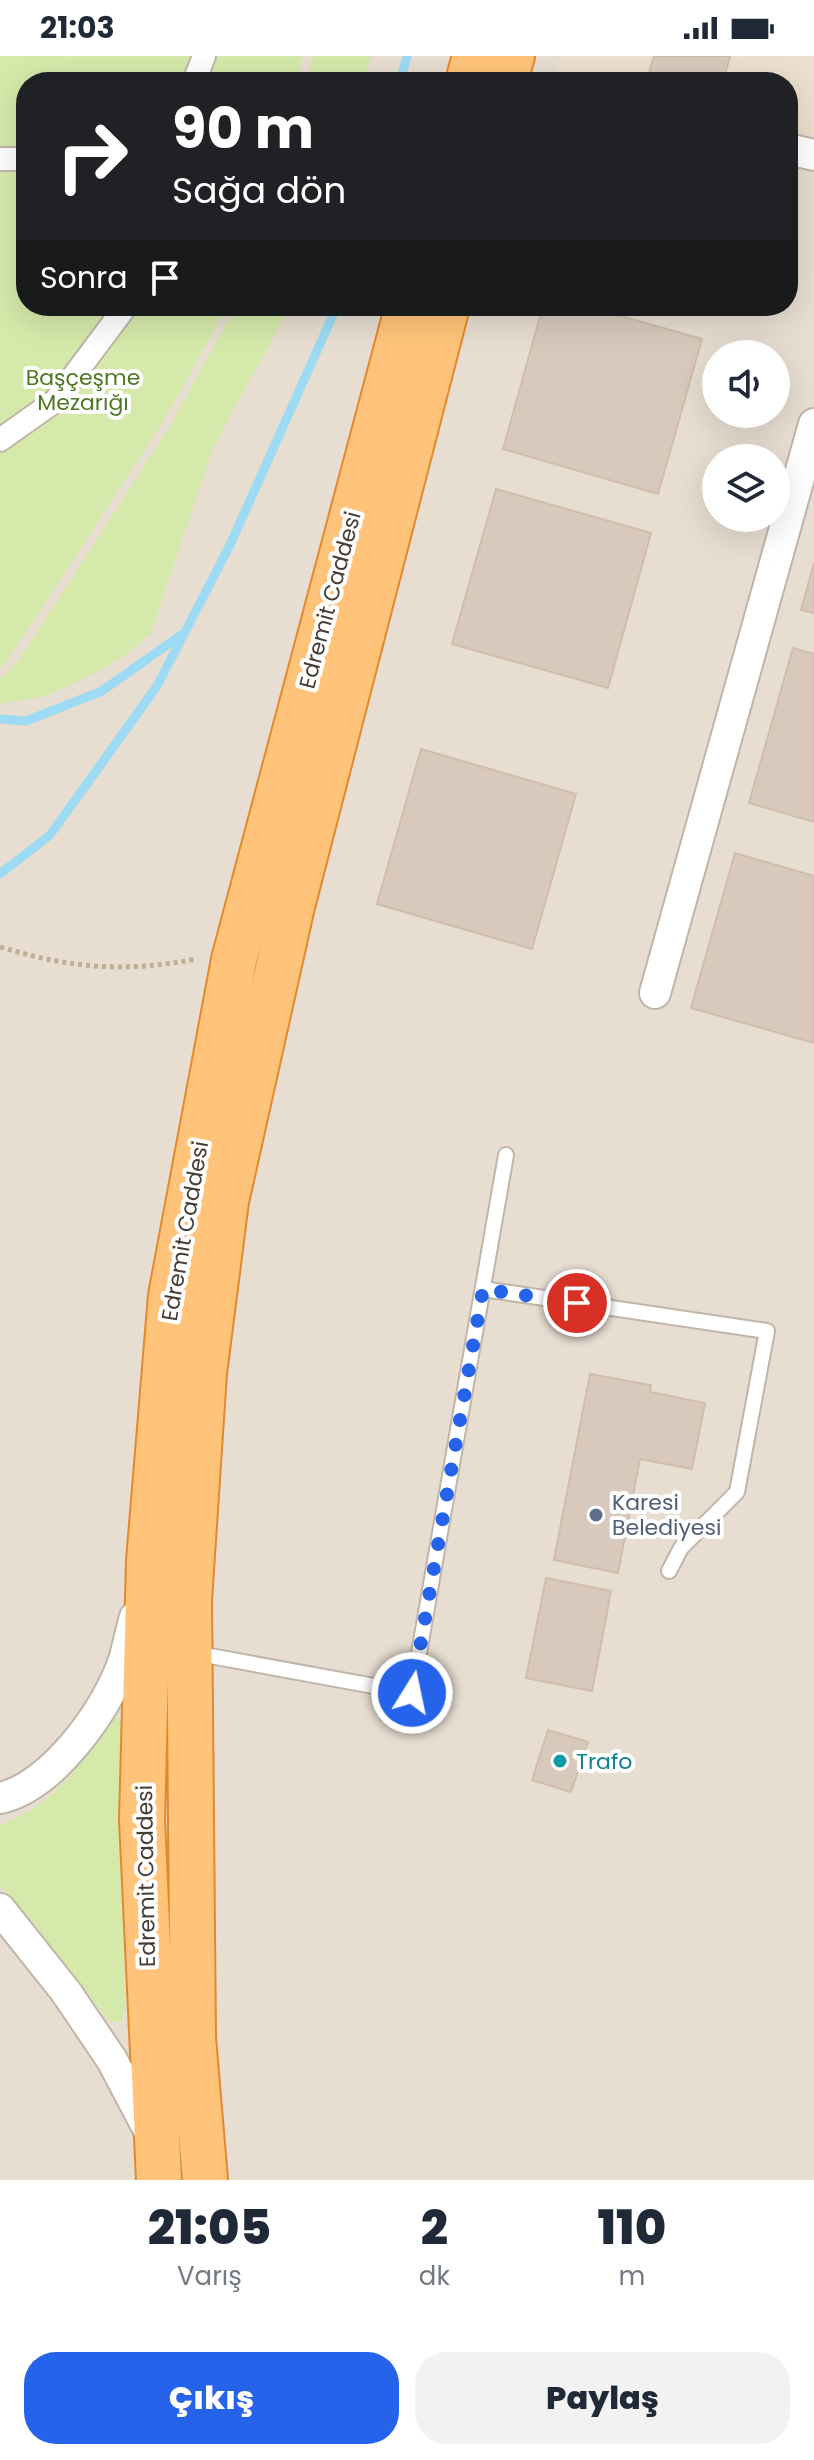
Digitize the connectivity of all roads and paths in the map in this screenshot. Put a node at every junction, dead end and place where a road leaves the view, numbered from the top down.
1 (119, 316) edge
2 (405, 316) edge
3 (444, 316) edge
4 (814, 424) edge
5 (0, 440) edge
6 (0, 947) edge
7 (203, 958) dead end
8 (655, 993) dead end
9 (506, 1155) dead end
10 (483, 1289) junction
11 (149, 1561) junction
12 (669, 1571) dead end
13 (190, 1652) junction
14 (0, 1798) edge
15 (0, 1909) edge
16 (157, 2161) edge
17 (205, 2180) edge

1 - 5 street
2 - 11 highway, Edremit Caddesi
3 - 13 highway, Edremit Caddesi
4 - 8 street
6 - 7 path
9 - 10 lane
10 - 12 lane
10 - 13 lane
11 - 14 street
11 - 16 highway, Edremit Caddesi
13 - 17 highway, Edremit Caddesi
15 - 16 street

